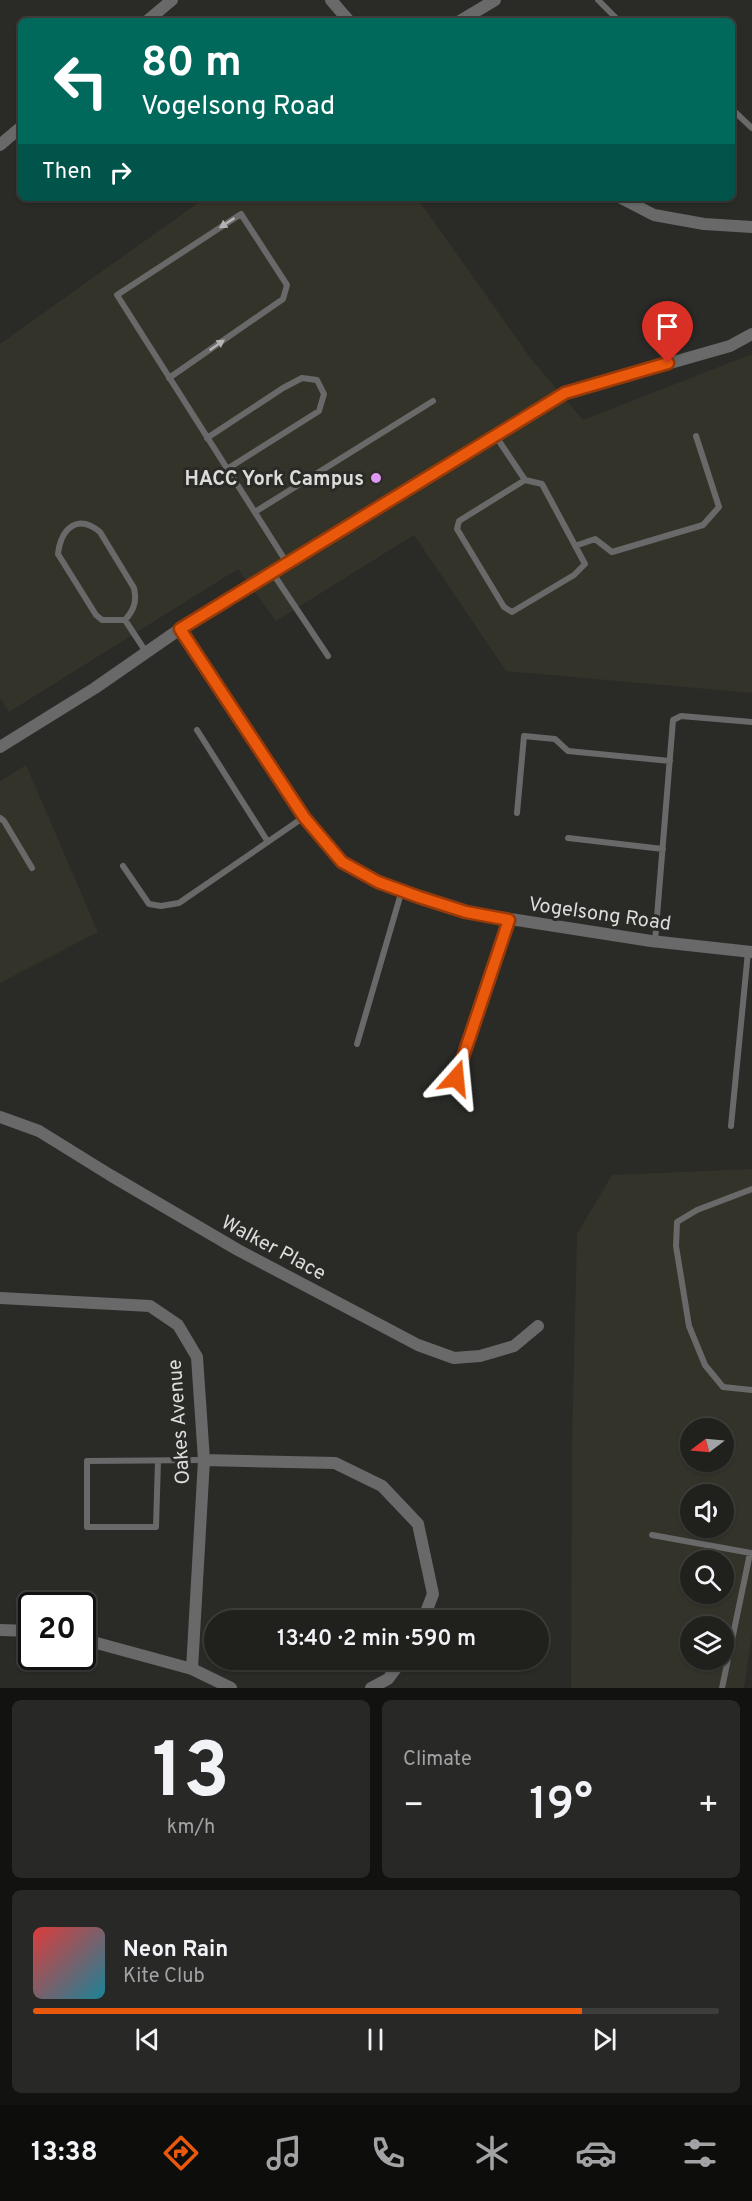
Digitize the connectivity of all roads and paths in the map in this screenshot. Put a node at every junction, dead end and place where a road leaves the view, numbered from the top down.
1 (172, 0) edge
2 (331, 0) edge
3 (495, 0) edge
4 (598, 0) edge
5 (151, 18) edge
6 (346, 18) edge
7 (465, 18) edge
8 (616, 18) edge
9 (735, 112) dead end
10 (752, 128) edge
11 (18, 130) edge
12 (0, 145) edge
13 (627, 201) edge
14 (752, 227) edge
15 (752, 334) edge
16 (169, 378) junction
17 (432, 401) dead end
18 (495, 435) junction
19 (696, 436) dead end
20 (207, 438) junction
21 (227, 469) junction
22 (525, 480) junction
23 (255, 512) junction
24 (575, 546) junction
25 (287, 563) junction
26 (272, 572) junction
27 (125, 620) junction
28 (180, 629) junction
29 (146, 652) junction
30 (328, 656) dead end
31 (752, 722) edge
32 (197, 730) dead end
33 (0, 747) edge
34 (670, 761) junction
35 (517, 813) dead end
36 (304, 817) junction
37 (0, 818) edge
38 (568, 838) dead end
39 (268, 842) junction
40 (663, 849) junction
41 (123, 866) dead end
42 (32, 868) dead end
43 (402, 890) junction
44 (509, 920) junction
45 (655, 941) junction
46 (750, 952) edge
47 (357, 1044) dead end
48 (456, 1078) dead end
49 (0, 1117) edge
50 (731, 1126) dead end
51 (752, 1189) edge
52 (0, 1298) edge
53 (538, 1326) dead end
54 (752, 1390) edge
55 (204, 1460) junction
56 (158, 1461) junction
57 (652, 1535) dead end
58 (751, 1553) edge
59 (427, 1610) edge
60 (0, 1630) edge
61 (18, 1631) edge
62 (96, 1643) edge
63 (192, 1669) junction
64 (394, 1670) edge
65 (231, 1688) edge
66 (371, 1688) edge
67 (722, 1688) edge

1 - 5 street
2 - 6 street
3 - 7 street
4 - 8 lane
9 - 10 lane
11 - 12 street
13 - 14 street
15 - 18 street
16 -> 16 lane
16 - 20 lane
17 - 23 lane
18 - 22 lane
18 - 25 street
19 - 24 lane
20 - 21 lane
20 - 21 lane
21 - 23 lane
22 - 24 lane
22 - 24 lane
23 - 25 lane
25 - 26 street
26 - 28 street
26 - 30 lane
27 - 27 lane
27 - 29 lane
28 - 29 street
28 - 36 street, Vogelsong Road
29 - 33 street
31 - 34 lane
32 - 39 lane
34 - 35 lane
34 - 40 lane
36 - 39 lane
36 - 43 street, Vogelsong Road
37 - 42 lane
38 - 40 lane
39 - 41 lane
40 - 45 lane
43 - 44 street, Vogelsong Road
43 - 47 lane
44 - 45 street, Vogelsong Road
44 - 48 lane
45 - 46 street, Vogelsong Road
46 - 50 lane
49 - 53 street, Walker Place
51 - 54 lane
52 - 55 street, Oakes Avenue
55 - 56 lane
55 - 59 street
55 - 63 street, Oakes Avenue
56 - 56 lane
57 - 58 lane
58 - 67 lane
60 - 61 street
62 - 63 street
63 - 65 street
64 - 66 street

